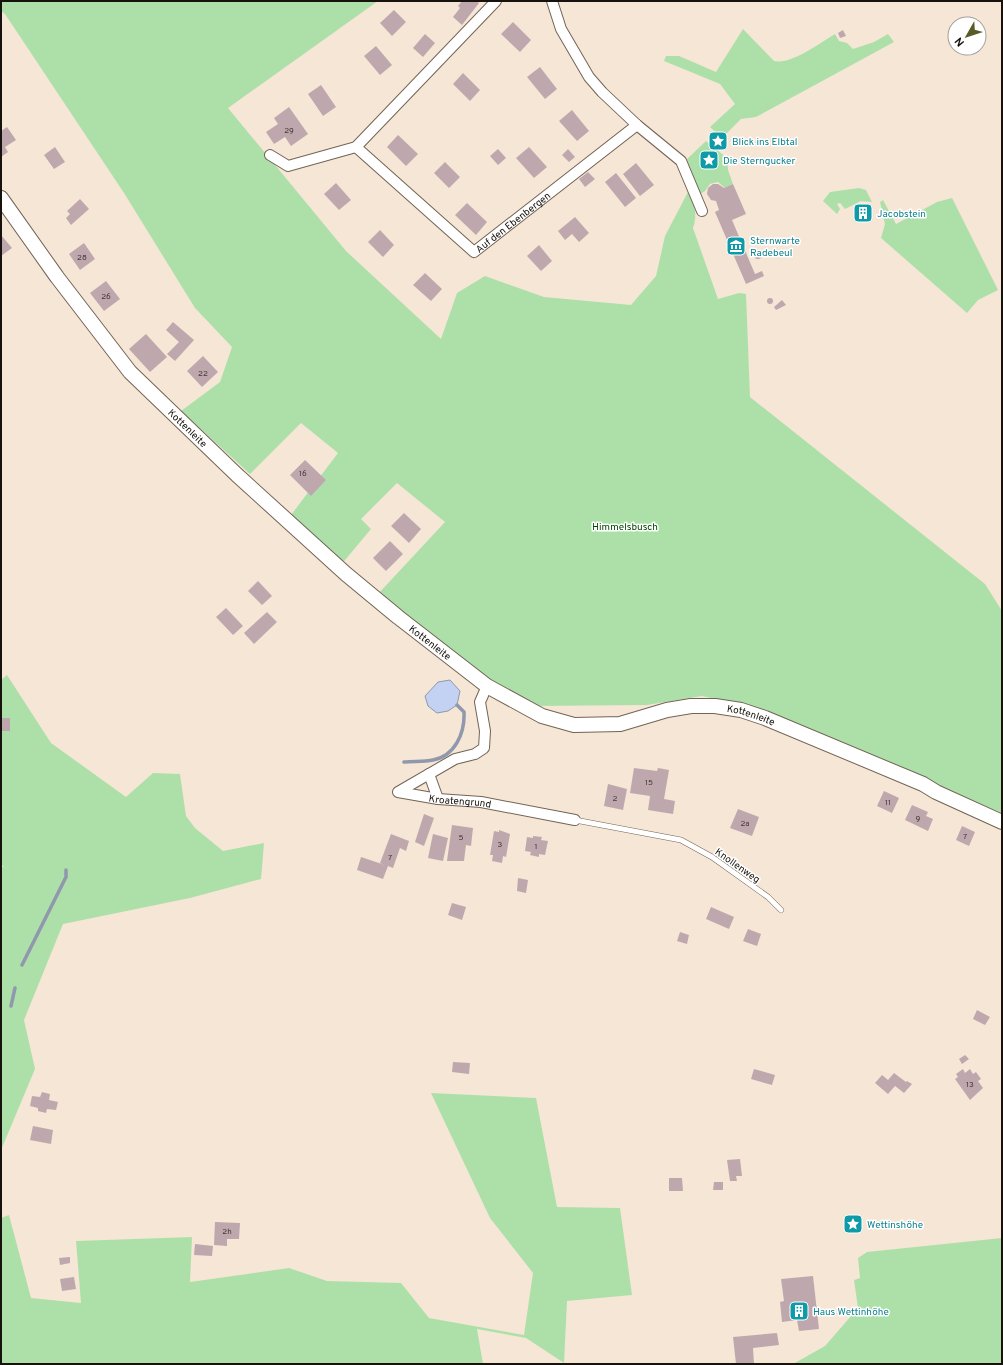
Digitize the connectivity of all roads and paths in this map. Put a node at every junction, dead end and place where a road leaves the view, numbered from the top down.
1 (496, 1) edge
2 (552, 1) edge
3 (637, 125) junction
4 (356, 147) junction
5 (270, 155) dead end
6 (1, 198) edge
7 (702, 211) dead end
8 (487, 686) junction
9 (429, 774) junction
10 (438, 799) junction
11 (575, 820) joint
12 (1002, 822) edge
13 (681, 840) joint
14 (781, 910) dead end

1 - 4 street
2 - 3 street
3 - 4 street, Auf den Ebenbergen
3 - 7 street
4 - 5 street
6 - 8 street, Kottenleite
8 - 9 street, Kroatengrund
8 - 12 street, Kottenleite
9 - 10 street
9 - 10 street, Kroatengrund
10 - 11 street, Kroatengrund
11 - 13 lane, Kroatengrund
13 - 14 lane, Knollenweg

